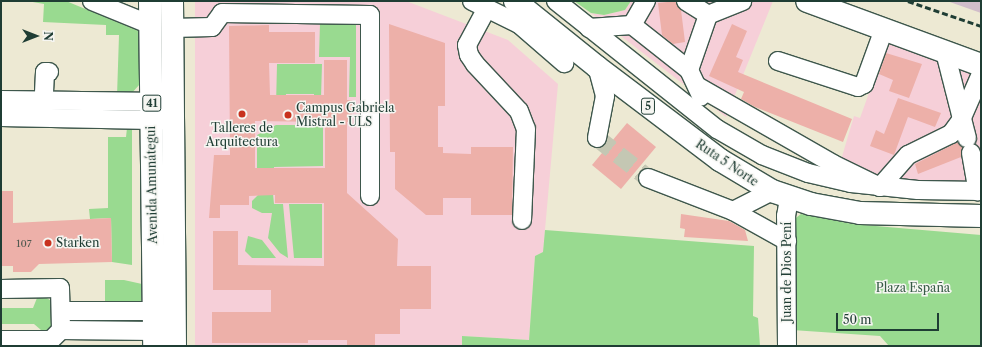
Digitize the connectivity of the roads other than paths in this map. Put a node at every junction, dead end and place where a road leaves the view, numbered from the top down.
1 (92, 1) edge
2 (150, 1) edge
3 (515, 1) edge
4 (556, 1) edge
5 (646, 1) edge
6 (686, 1) edge
7 (742, 1) edge
8 (807, 1) edge
9 (480, 5) edge
10 (171, 9) edge
11 (708, 15) junction
12 (151, 25) junction
13 (632, 25) junction
14 (589, 28) junction
15 (884, 30) junction
16 (554, 43) junction
17 (945, 52) junction
18 (778, 61) dead end
19 (564, 63) dead end
20 (981, 65) edge
21 (597, 67) junction
22 (689, 70) junction
23 (49, 72) dead end
24 (981, 74) edge
25 (697, 86) junction
26 (1, 100) edge
27 (43, 110) junction
28 (162, 111) junction
29 (1, 117) edge
30 (961, 120) junction
31 (717, 129) junction
32 (597, 138) dead end
33 (648, 178) tunnel mouth
34 (880, 187) junction
35 (980, 191) edge
36 (780, 195) junction
37 (370, 196) dead end
38 (733, 211) junction
39 (981, 216) edge
40 (522, 220) dead end
41 (787, 241) junction
42 (1, 288) edge
43 (60, 311) junction
44 (154, 329) edge
45 (60, 330) junction
46 (1, 340) edge
47 (175, 346) edge
48 (787, 346) edge

1 - 12 street
2 - 12 main road, Avenida Amunátegui / 41
3 - 16 main road, Ruta 5 Norte / 5
4 - 14 street
5 - 13 street
6 - 11 street
7 - 11 street
8 - 15 main road
9 - 16 street
9 - 40 street
10 - 28 main road, Avenida Amunátegui / 41
10 - 37 street
11 - 22 street
12 - 28 main road, Avenida Amunátegui / 41
13 - 14 street
13 - 22 street
14 - 31 street
15 - 17 main road
15 - 18 street
16 - 19 street
16 - 21 main road, Ruta 5 Norte / 5
17 - 20 main road
17 - 30 street
21 - 32 street
21 - 36 main road, Ruta 5 Norte / 5
22 - 25 street
23 - 27 street
24 - 30 street
25 - 31 street
25 - 34 street
26 - 27 street
27 - 28 street
27 - 29 street
28 - 44 main road, Avenida Amunátegui / 41
28 - 47 main road, Avenida Amunátegui / 41
30 - 34 street
30 - 35 street
31 - 34 street
33 - 38 street
34 - 35 street
36 - 38 street
36 - 39 main road, Ruta 5 Norte / 5
36 - 41 street, Juan de Dios Pení
38 - 41 street
41 - 48 street, Juan de Dios Pení
42 - 43 street
43 - 44 street
43 - 45 street
44 - 45 street
45 - 46 street

